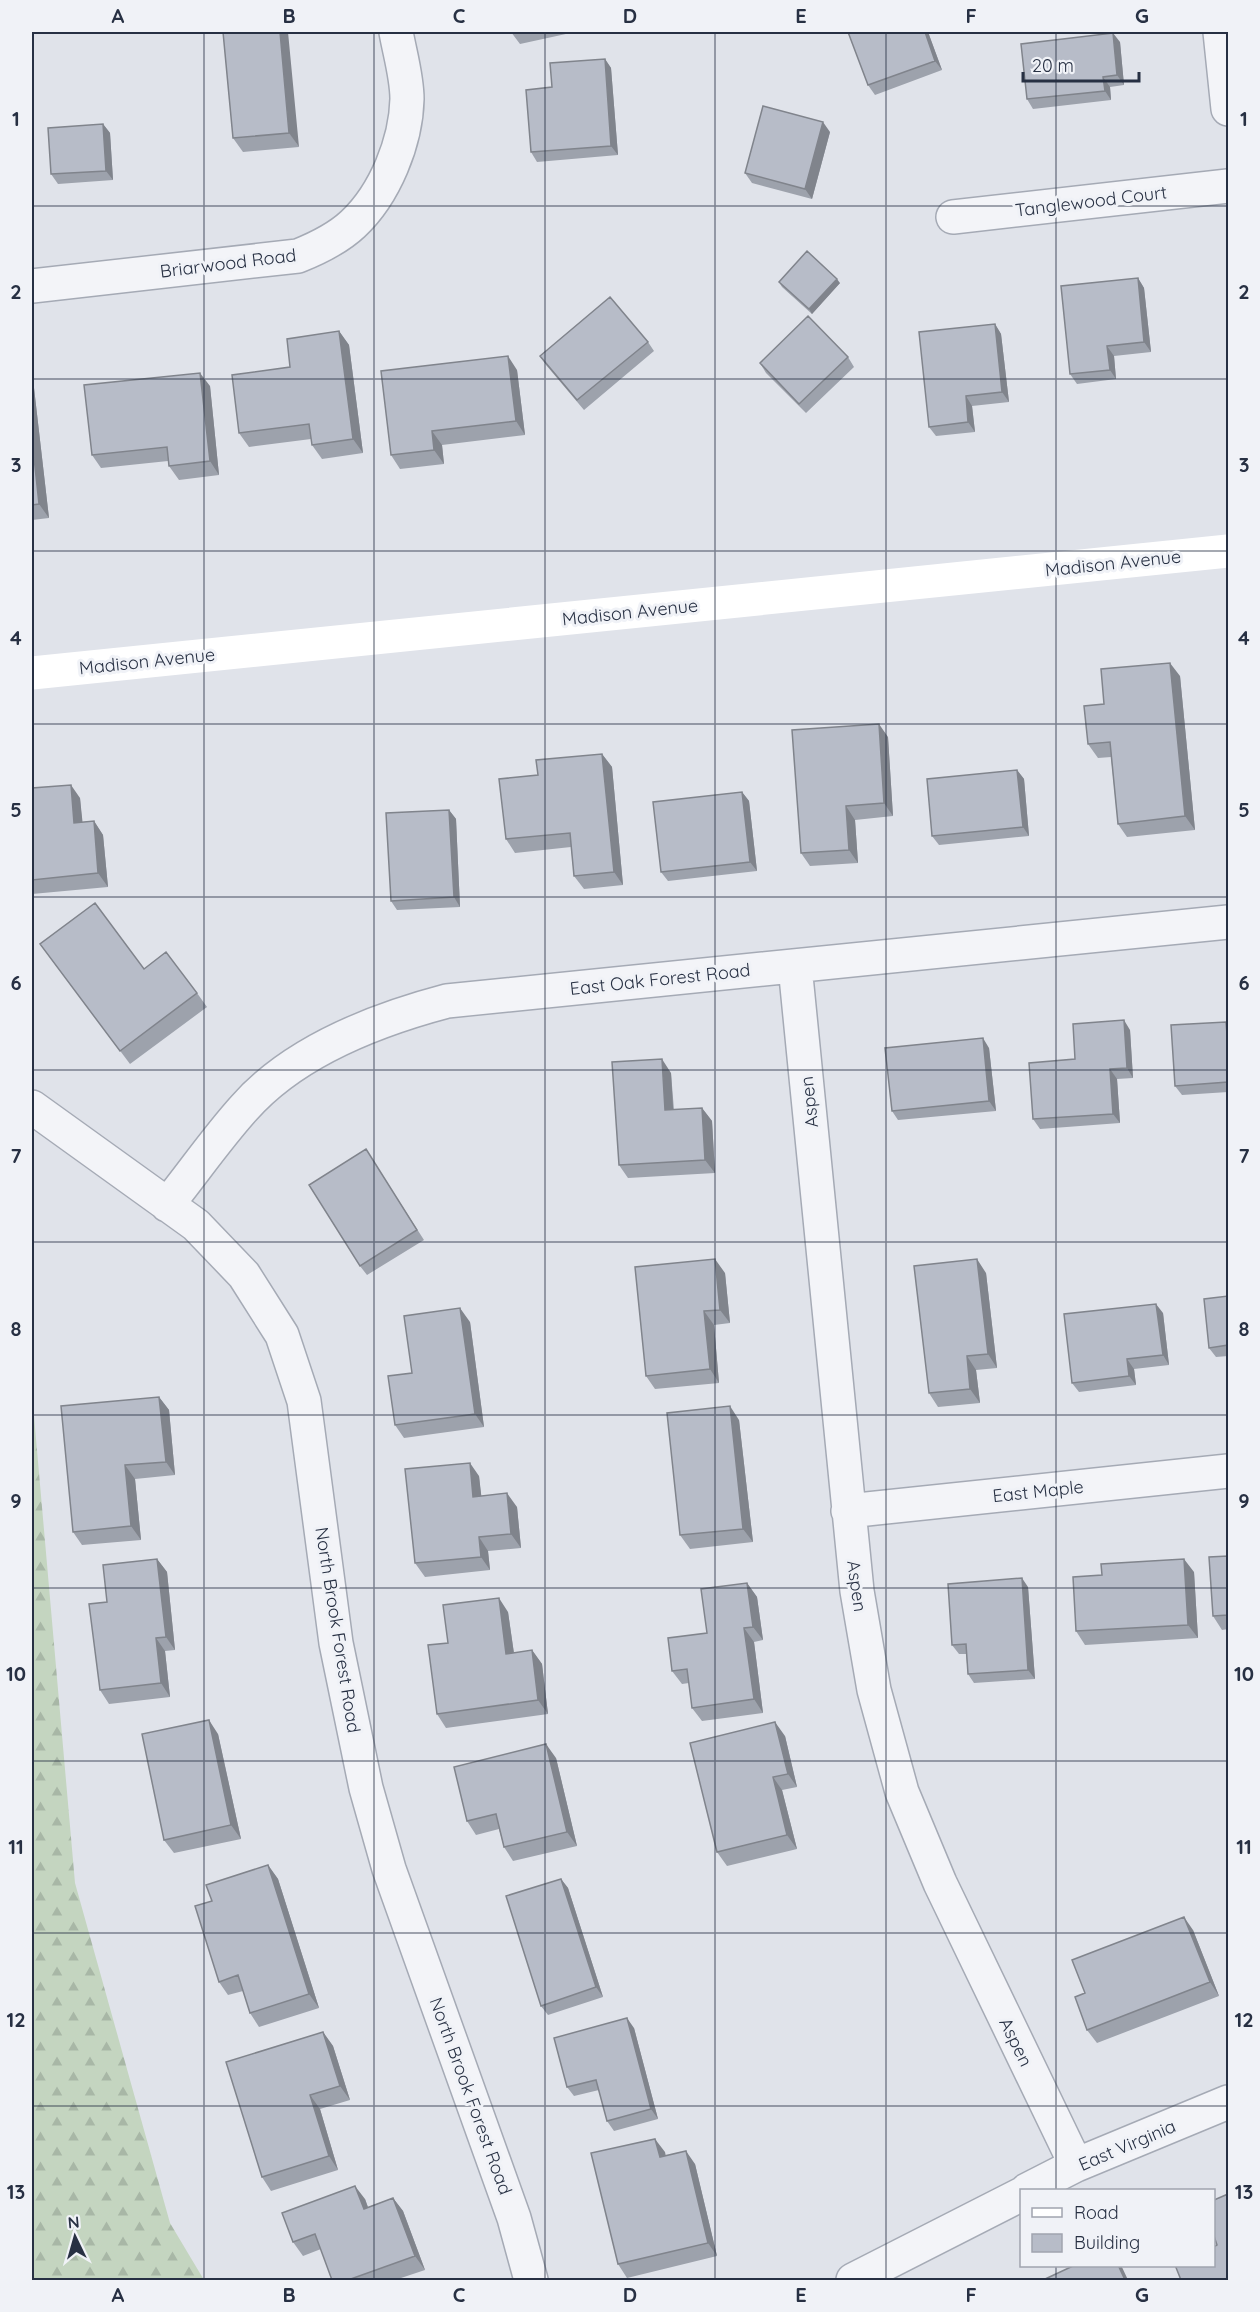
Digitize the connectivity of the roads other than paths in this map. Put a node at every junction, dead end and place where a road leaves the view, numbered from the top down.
1 (396, 32) edge
2 (1220, 32) edge
3 (1228, 110) edge
4 (1228, 186) edge
5 (953, 217) dead end
6 (32, 286) edge
7 (1228, 551) edge
8 (32, 673) edge
9 (1228, 922) edge
10 (795, 966) junction
11 (32, 1107) edge
12 (167, 1205) junction
13 (1228, 1471) edge
14 (848, 1511) junction
15 (1228, 2102) edge
16 (1076, 2165) junction
17 (1030, 2189) edge
18 (1020, 2195) edge
19 (531, 2280) edge
20 (853, 2280) edge

1 - 6 street, Briarwood Road
2 - 3 street
4 - 5 street, Tanglewood Court
7 - 8 main road, Madison Avenue
9 - 10 street, East Oak Forest Road
10 - 12 street, East Oak Forest Road
10 - 14 street, Aspen
11 - 12 street, North Brook Forest Road
12 - 19 street, North Brook Forest Road
13 - 14 street, East Maple
14 - 16 street, Aspen
15 - 16 street, East Virginia
16 - 17 street, East Virginia
18 - 20 street

